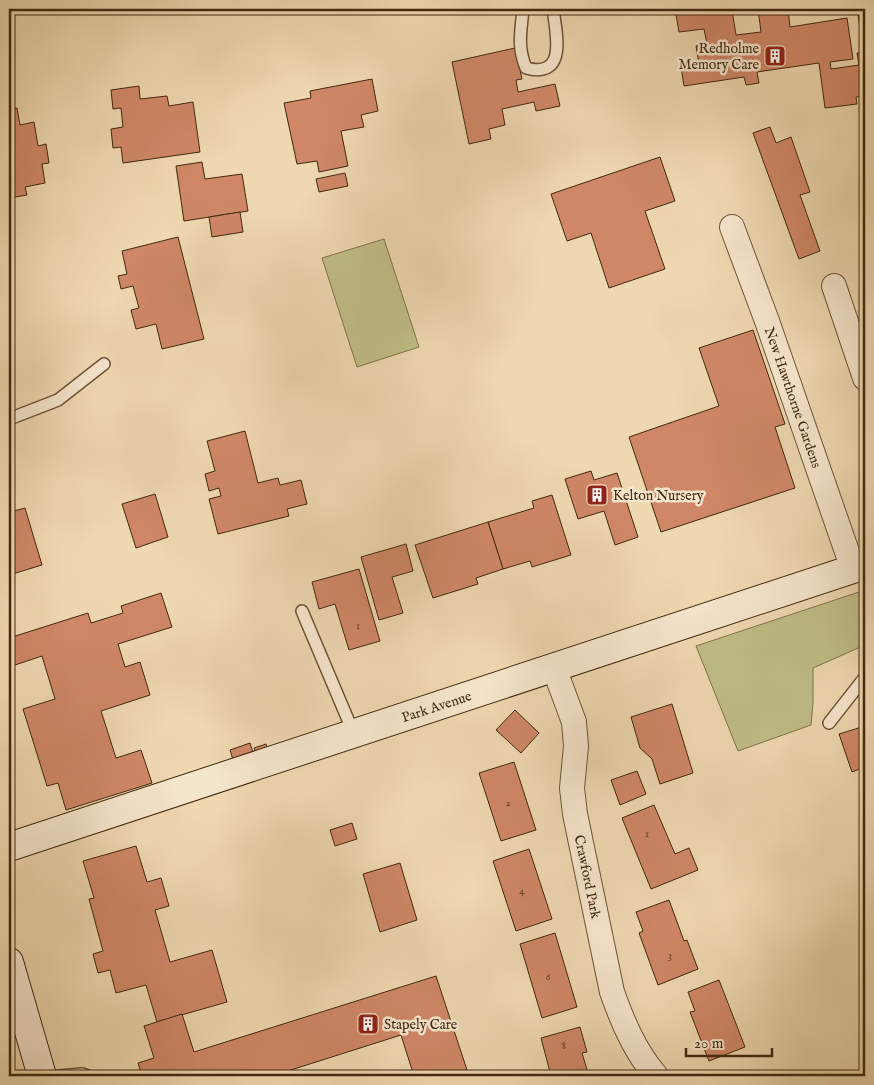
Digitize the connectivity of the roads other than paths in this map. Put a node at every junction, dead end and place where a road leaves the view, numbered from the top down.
1 (523, 9) edge
2 (553, 9) edge
3 (732, 227) dead end
4 (834, 286) dead end
5 (104, 364) dead end
6 (865, 378) edge
7 (9, 419) edge
8 (859, 567) edge
9 (302, 612) dead end
10 (554, 668) junction
11 (865, 677) edge
12 (829, 723) dead end
13 (354, 734) junction
14 (9, 847) edge
15 (9, 962) edge
16 (42, 1076) edge
17 (59, 1076) edge
18 (88, 1076) edge
19 (656, 1076) edge

1 - 2 lane
3 - 8 street, New Hawthorne Gardens
4 - 6 street
5 - 7 lane
8 - 10 street, Park Avenue
9 - 13 lane
10 - 13 street, Park Avenue
10 - 19 street, Crawford Park
11 - 12 lane
13 - 14 street, Park Avenue
15 - 16 street
17 - 18 lane

